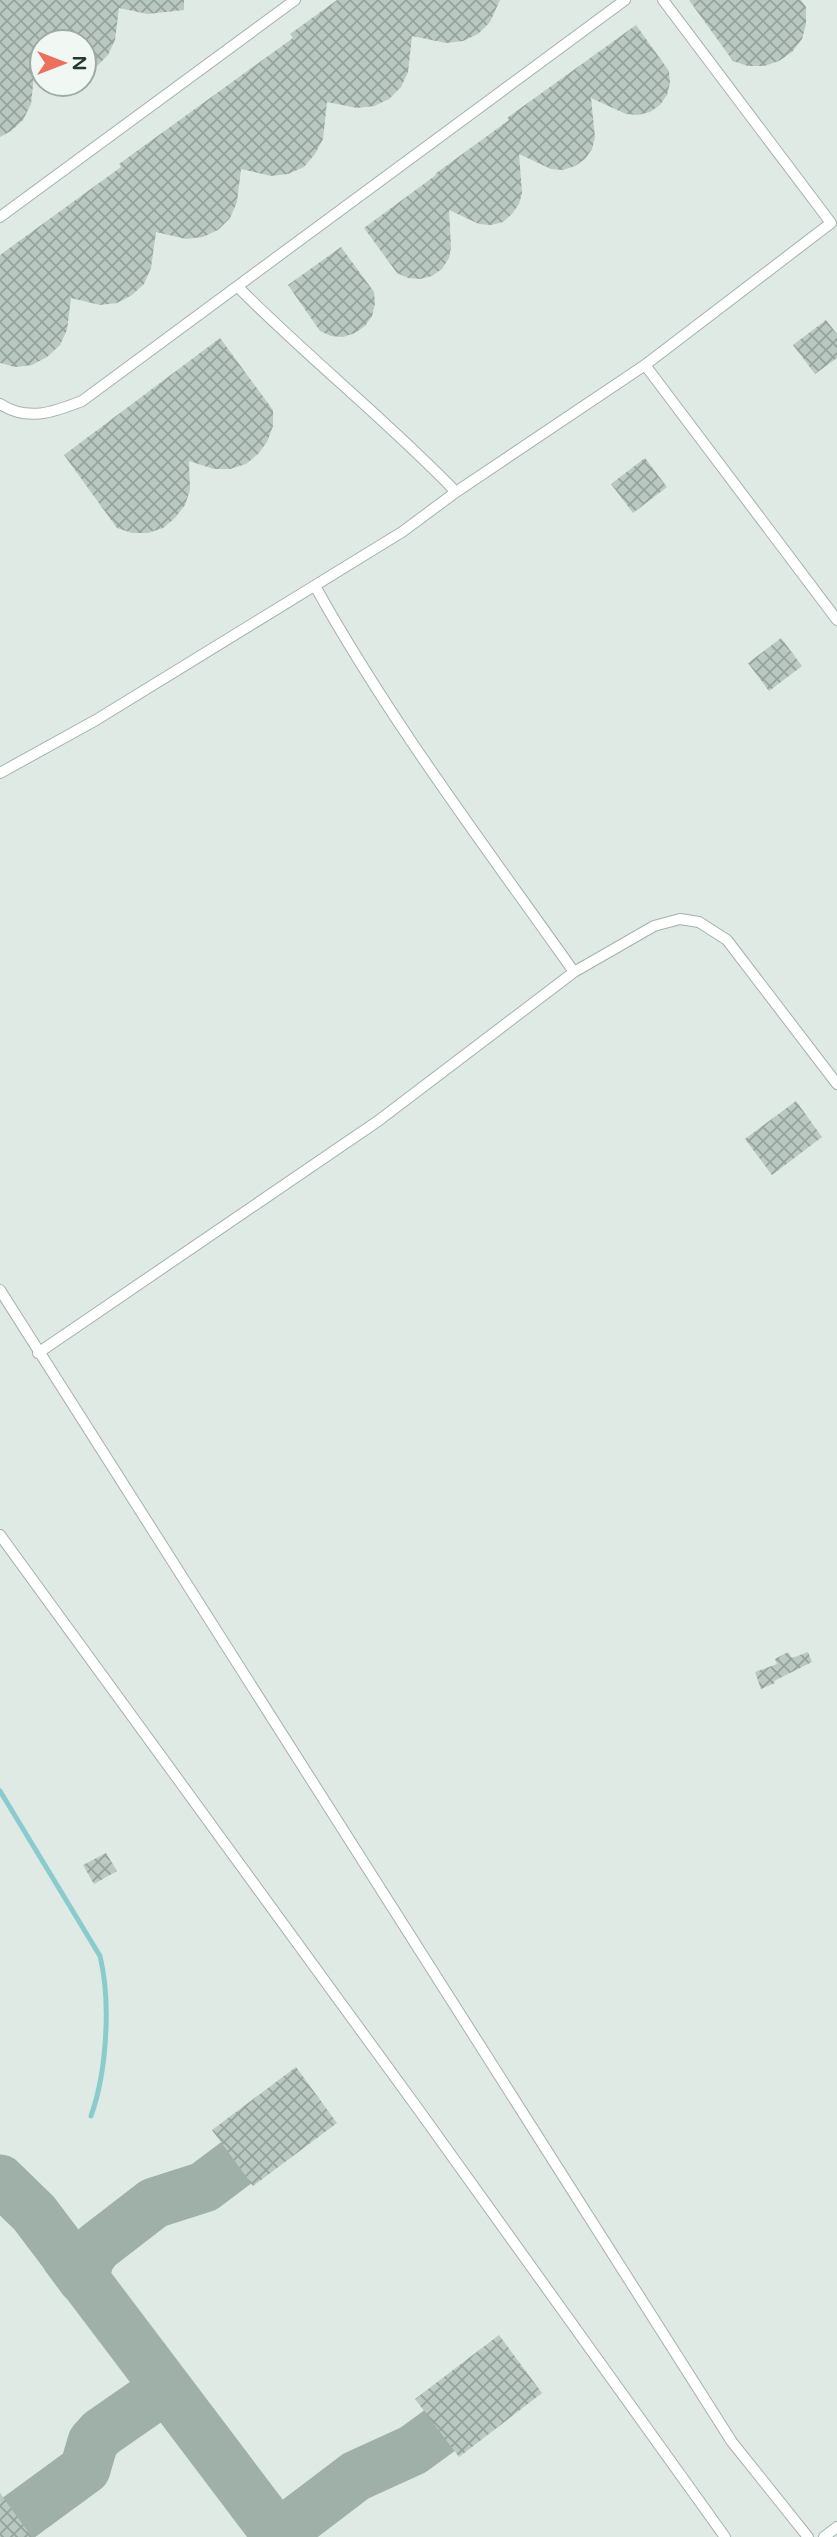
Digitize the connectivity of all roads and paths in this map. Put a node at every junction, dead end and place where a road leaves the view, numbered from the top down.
1 (295, 0) edge
2 (625, 0) edge
3 (663, 0) edge
4 (0, 218) edge
5 (835, 224) edge
6 (238, 287) junction
7 (645, 365) junction
8 (0, 404) edge
9 (456, 492) junction
10 (315, 586) junction
11 (837, 621) edge
12 (0, 773) edge
13 (575, 972) junction
14 (837, 1084) edge
15 (0, 1290) edge
16 (38, 1353) junction
17 (0, 1535) edge
18 (837, 2527) edge
19 (726, 2537) edge
20 (808, 2537) edge
21 (824, 2537) edge

1 - 4 lane
2 - 6 lane
3 - 5 lane
5 - 7 lane
6 - 8 lane
6 - 9 lane
7 - 9 lane
7 - 11 lane
9 - 10 lane
10 - 12 lane
10 - 13 lane
13 - 14 lane
13 - 16 lane
15 - 16 lane
16 - 20 lane
17 - 19 lane
18 - 21 lane

